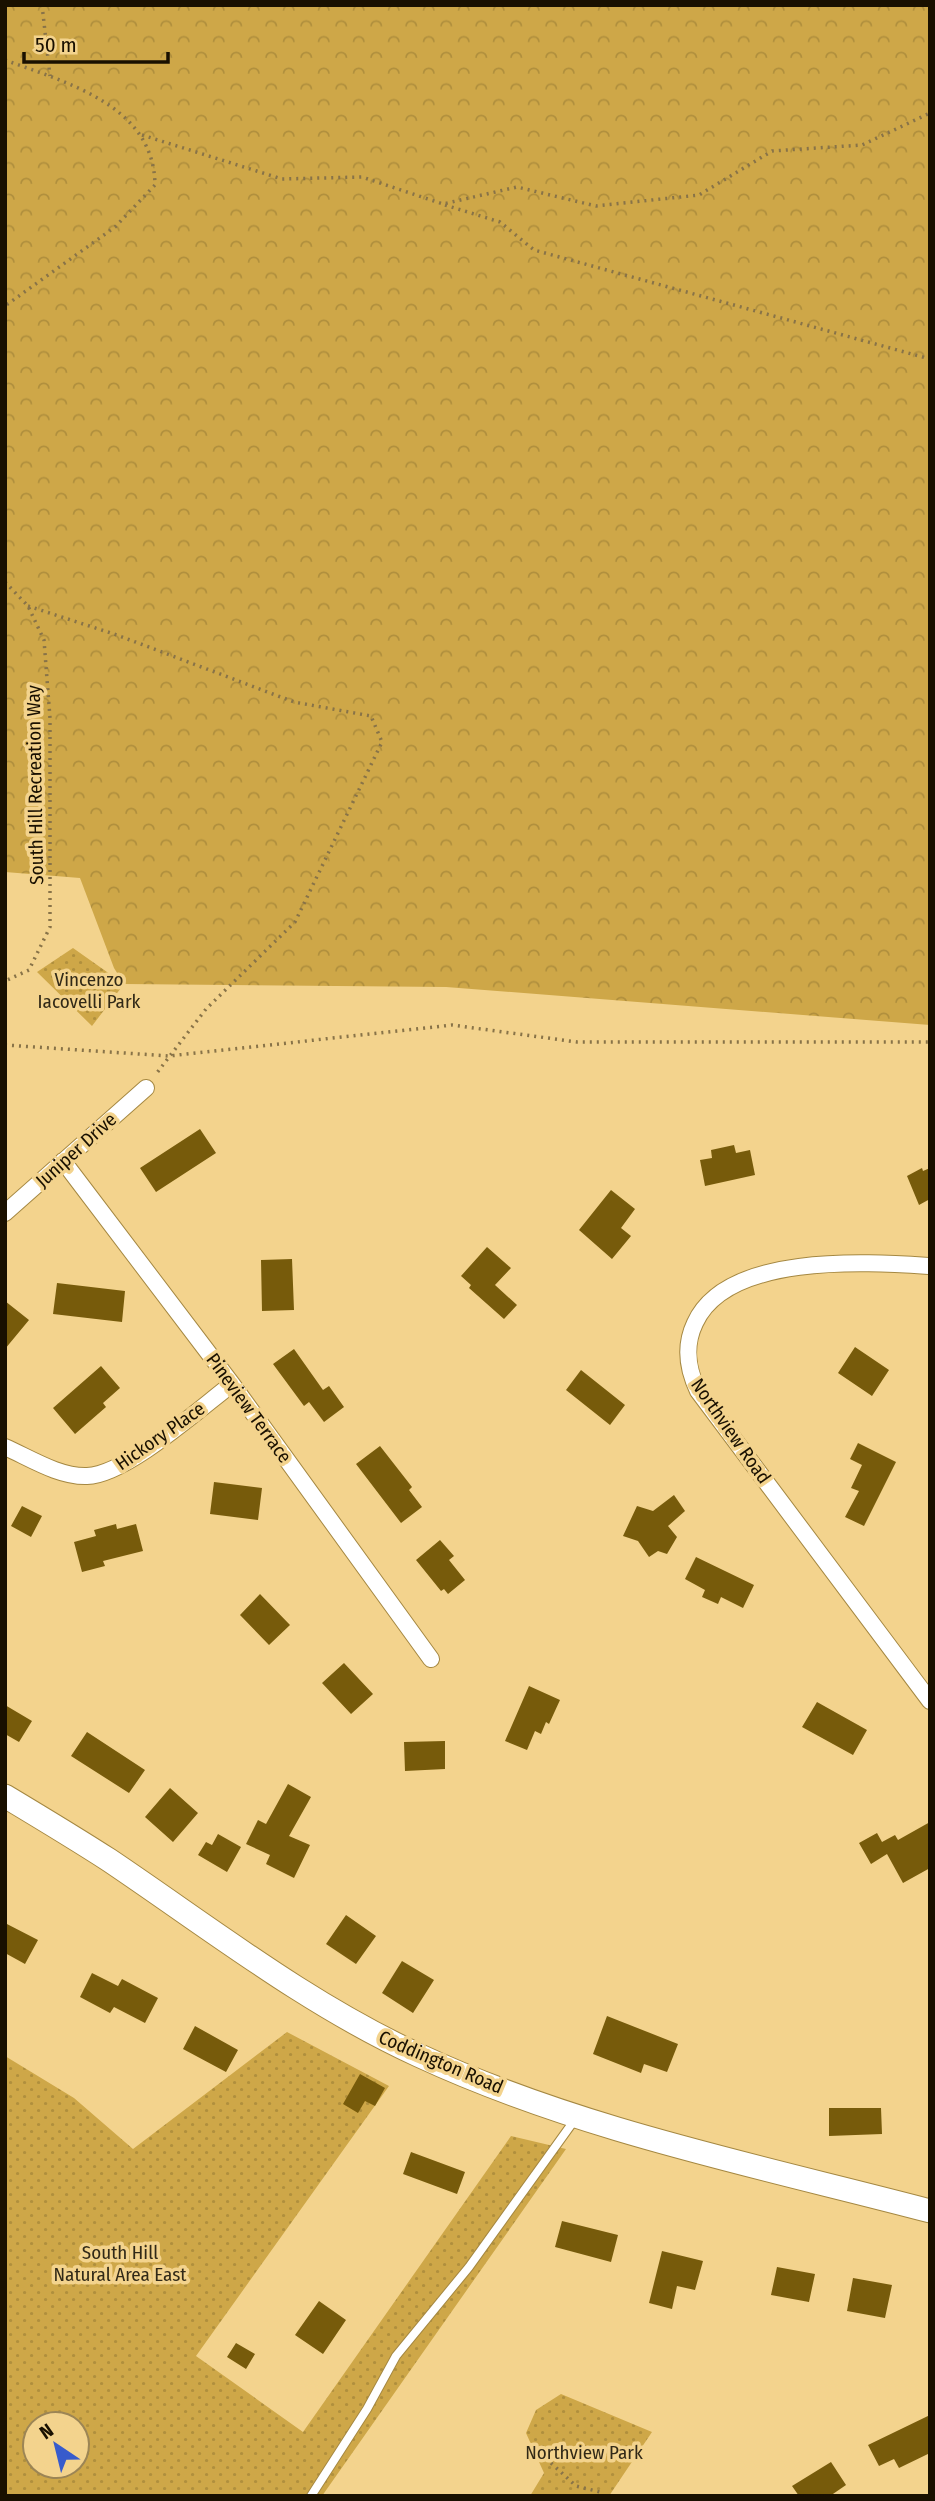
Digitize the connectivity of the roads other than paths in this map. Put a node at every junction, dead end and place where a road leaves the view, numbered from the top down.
1 (146, 1088) road end
2 (63, 1161) junction
3 (5, 1213) edge
4 (930, 1266) edge
5 (232, 1384) junction
6 (5, 1447) edge
7 (431, 1659) dead end
8 (930, 1701) edge
9 (5, 1796) edge
10 (578, 2116) junction
11 (930, 2211) edge
12 (311, 2496) edge

1 - 2 street, Juniper Drive
2 - 3 street, Juniper Drive
2 - 5 street, Pineview Terrace
4 - 8 street, Northview Road
5 - 6 street, Hickory Place
5 - 7 street, Pineview Terrace
9 - 10 street, Coddington Road
10 - 11 street, Coddington Road
10 - 12 lane

